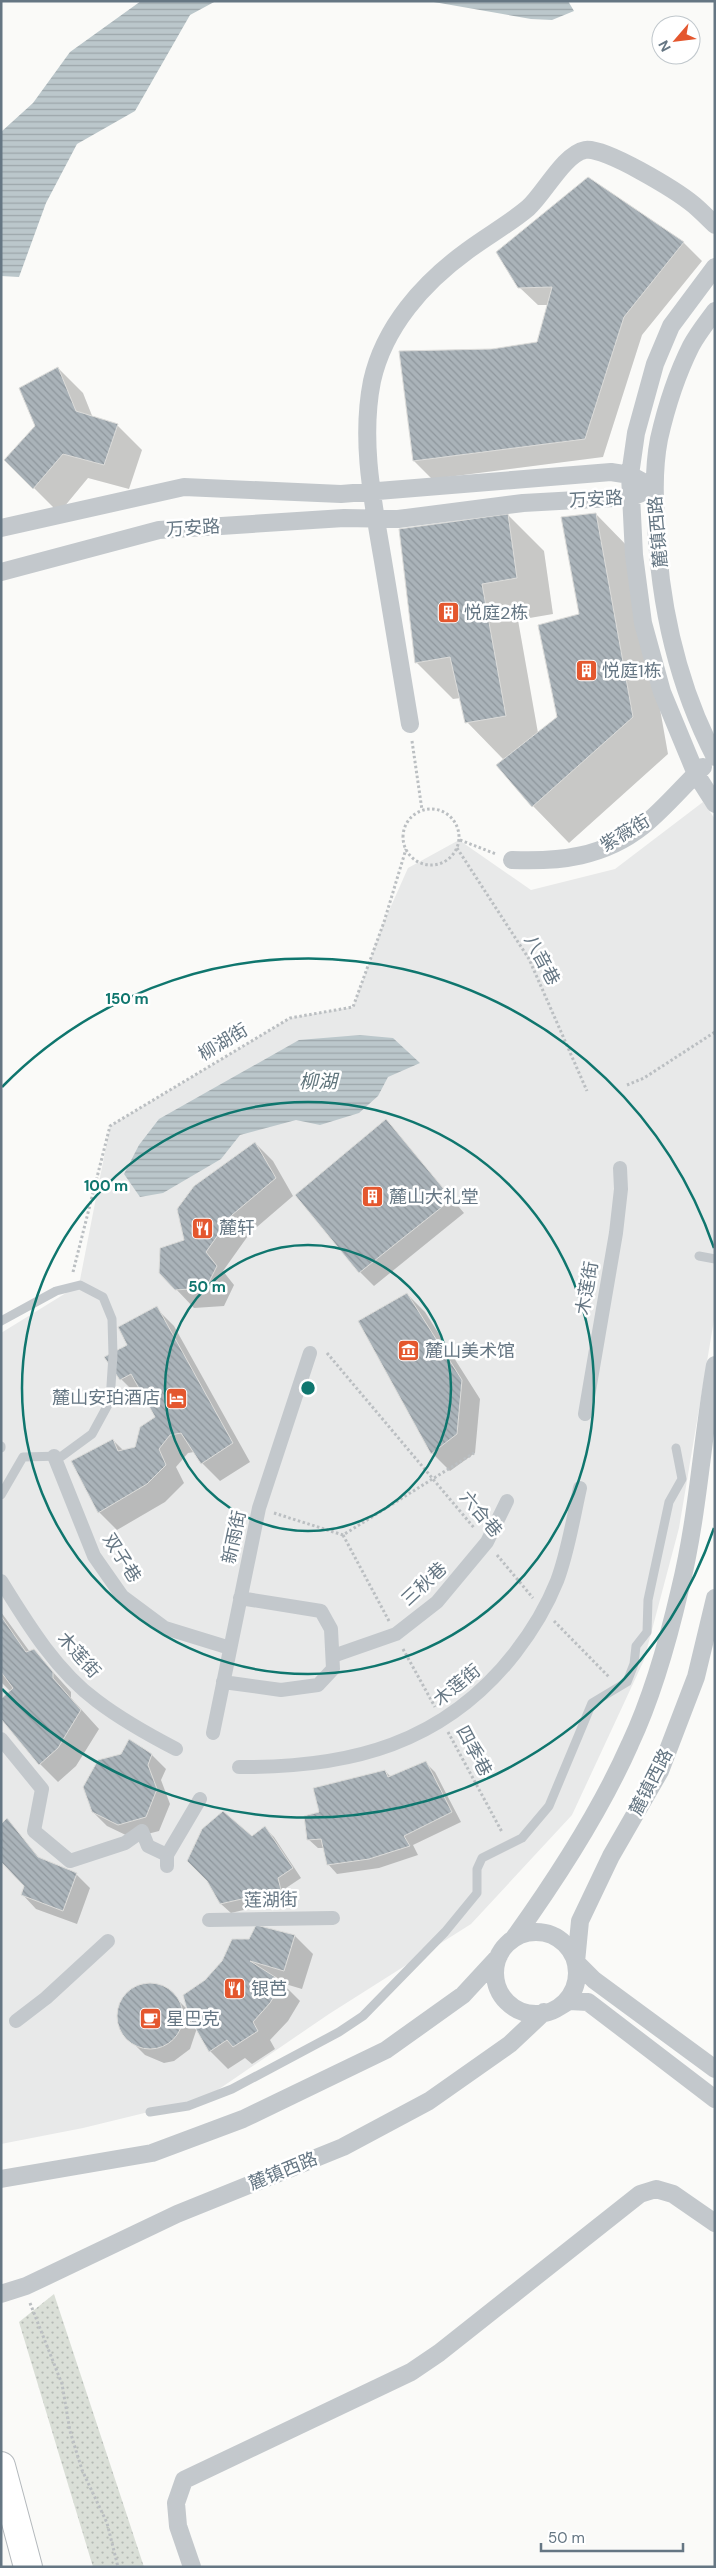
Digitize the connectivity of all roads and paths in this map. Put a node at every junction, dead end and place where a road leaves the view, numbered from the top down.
1 (715, 225) edge
2 (715, 267) edge
3 (715, 311) edge
4 (630, 475) junction
5 (654, 488) junction
6 (370, 492) junction
7 (630, 497) junction
8 (374, 519) junction
9 (1, 528) edge
10 (1, 572) edge
11 (410, 724) joint
12 (715, 757) edge
13 (696, 774) junction
14 (715, 804) edge
15 (422, 810) junction
16 (459, 840) junction
17 (457, 848) junction
18 (406, 849) junction
19 (512, 860) joint
20 (715, 1032) edge
21 (627, 1086) dead end
22 (587, 1091) dead end
23 (620, 1168) dead end
24 (699, 1256) dead end
25 (715, 1259) edge
26 (71, 1282) dead end
27 (1, 1321) edge
28 (310, 1353) dead end
29 (327, 1353) dead end
30 (715, 1365) edge
31 (585, 1414) dead end
32 (676, 1448) dead end
33 (474, 1453) dead end
34 (54, 1456) junction
35 (433, 1479) junction
36 (580, 1488) dead end
37 (1, 1495) edge
38 (507, 1501) dead end
39 (259, 1508) junction
40 (343, 1535) junction
41 (487, 1542) junction
42 (1, 1581) edge
43 (240, 1598) junction
44 (715, 1598) edge
45 (543, 1609) junction
46 (396, 1634) junction
47 (230, 1648) junction
48 (333, 1656) junction
49 (223, 1682) junction
50 (620, 1688) junction
51 (442, 1722) junction
52 (213, 1733) dead end
53 (1, 1739) edge
54 (176, 1749) dead end
55 (239, 1767) dead end
56 (200, 1799) dead end
57 (510, 1846) junction
58 (333, 1918) dead end
59 (209, 1920) dead end
60 (514, 1938) junction
61 (108, 1941) dead end
62 (499, 1956) junction
63 (576, 1962) junction
64 (550, 2010) junction
65 (16, 2021) dead end
66 (715, 2069) edge
67 (715, 2099) edge
68 (150, 2112) dead end
69 (1, 2179) edge
70 (715, 2223) edge
71 (26, 2286) junction
72 (1, 2294) edge
73 (1, 2466) edge
74 (28, 2567) edge
75 (118, 2567) edge
76 (192, 2567) edge

1 - 6 street
2 - 4 street
3 - 5 street, 麓镇西路
4 - 5 street, 万安路
4 - 6 street, 万安路
4 - 7 street
5 - 7 street, 万安路
5 - 12 street, 麓镇西路
6 - 8 street
6 - 9 street, 万安路
7 - 8 street, 万安路
7 - 13 street
8 - 10 street, 万安路
8 - 11 street
11 - 15 path
12 - 13 street, 紫薇街
13 - 14 street
13 - 19 street, 紫薇街
15 - 16 path
15 - 18 path
16 - 17 path
16 - 19 path
17 - 18 path
17 - 22 path, 八音巷
18 - 26 path, 柳湖街
20 - 21 path
23 - 31 street, 木莲街
24 - 25 lane
27 - 34 lane
28 - 39 street, 新雨街
29 - 35 path, 六合巷
30 - 60 street
32 - 50 lane
33 - 35 path
34 - 37 lane
34 - 47 street, 双子巷
35 - 40 path
35 - 41 path, 六合巷
36 - 45 street, 木莲街
38 - 41 street, 三秋巷
39 - 40 path
39 - 43 street, 新雨街
40 - 46 path, 四季巷
41 - 45 path, 六合巷
41 - 46 street, 三秋巷
42 - 54 street, 木莲街
43 - 47 street, 新雨街
43 - 48 street
44 - 63 street, 麓镇西路
45 - 50 path, 六合巷
45 - 51 street, 木莲街
46 - 48 street, 三秋巷
46 - 51 path, 四季巷
47 - 49 street, 新雨街
48 - 49 street
49 - 52 street, 新雨街
50 - 57 lane
51 - 55 street, 木莲街
51 - 57 path, 四季巷
53 - 56 street
57 - 68 lane
58 - 59 street, 莲湖街
60 - 62 street
60 - 63 street
61 - 65 street
62 - 64 street
62 - 69 street
63 - 64 street
63 - 66 street
64 - 67 street
64 - 71 street, 麓镇西路
70 - 76 street
71 - 72 street, 麓镇西路
71 - 75 path
73 - 74 highway

